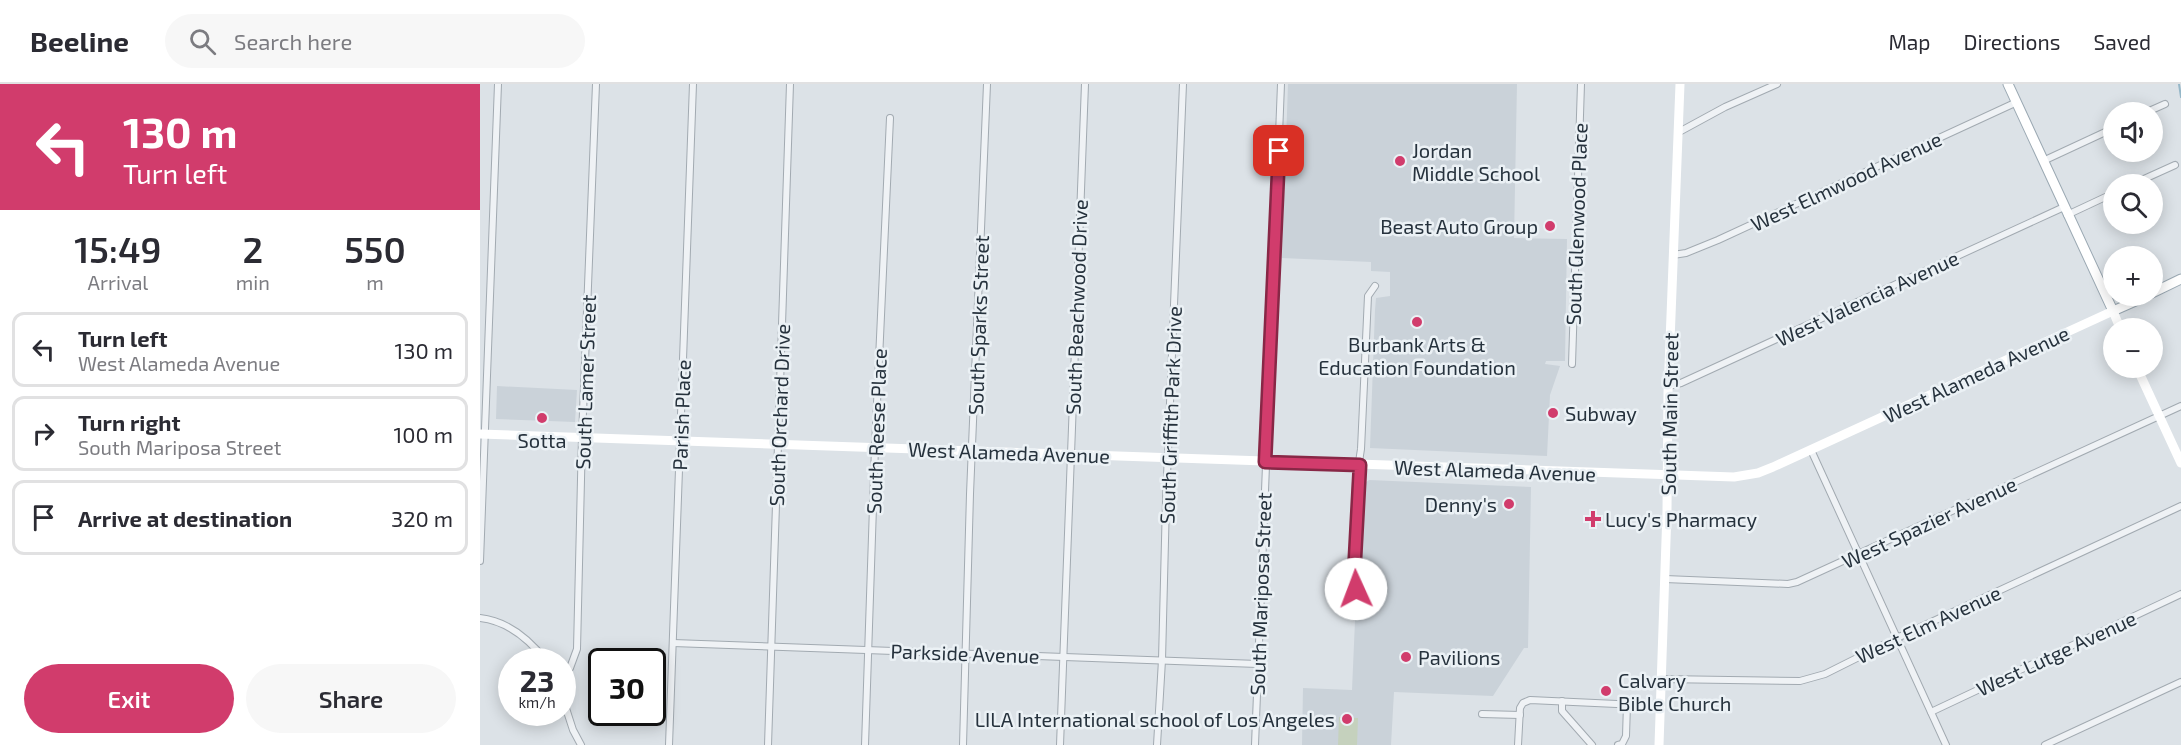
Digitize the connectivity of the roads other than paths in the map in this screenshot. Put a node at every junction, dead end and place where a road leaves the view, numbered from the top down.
1 (498, 84) edge
2 (597, 84) edge
3 (693, 84) edge
4 (790, 84) edge
5 (987, 84) edge
6 (1085, 84) edge
7 (1183, 84) edge
8 (1281, 84) edge
9 (1581, 84) edge
10 (1680, 84) edge
11 (1776, 84) edge
12 (2008, 84) edge
13 (2017, 102) junction
14 (890, 118) dead end
15 (1679, 132) junction
16 (2103, 133) edge
17 (2043, 161) junction
18 (2175, 165) dead end
19 (2155, 174) edge
20 (2103, 198) edge
21 (2065, 211) junction
22 (1673, 255) junction
23 (2181, 279) edge
24 (1375, 286) dead end
25 (2163, 288) edge
26 (2124, 306) edge
27 (2113, 311) junction
28 (2116, 318) edge
29 (1572, 364) dead end
30 (2141, 378) edge
31 (1669, 386) junction
32 (2181, 406) edge
33 (2159, 417) junction
34 (482, 434) edge
35 (582, 437) junction
36 (679, 440) junction
37 (777, 444) junction
38 (875, 447) junction
39 (1811, 450) junction
40 (972, 451) junction
41 (1070, 454) junction
42 (1168, 458) junction
43 (1265, 462) junction
44 (2181, 463) edge
45 (1360, 465) junction
46 (1667, 476) junction
47 (2181, 506) edge
48 (1859, 555) junction
49 (480, 561) edge
50 (1665, 579) junction
51 (1356, 589) dead end
52 (2181, 594) edge
53 (480, 618) edge
54 (1897, 638) junction
55 (673, 642) junction
56 (771, 646) junction
57 (536, 648) edge
58 (868, 649) junction
59 (576, 652) edge
60 (966, 654) junction
61 (1063, 657) junction
62 (1162, 660) junction
63 (1258, 664) junction
64 (1661, 679) junction
65 (2181, 682) edge
66 (1562, 701) junction
67 (1627, 704) junction
68 (1660, 706) junction
69 (1931, 712) junction
70 (1482, 714) dead end
71 (1520, 715) junction
72 (572, 726) edge
73 (581, 745) edge
74 (669, 745) edge
75 (768, 745) edge
76 (865, 745) edge
77 (963, 745) edge
78 (1060, 745) edge
79 (1157, 745) edge
80 (1256, 745) edge
81 (1518, 745) edge
82 (1592, 745) edge
83 (1618, 745) edge
84 (1659, 745) edge
85 (1946, 745) edge
86 (2045, 745) edge

1 - 34 street
2 - 35 street, South Lamer Street
3 - 36 street, Parish Place
4 - 37 street, South Orchard Drive
5 - 40 street, South Sparks Street
6 - 41 street, South Beachwood Drive
7 - 42 street, South Griffith Park Drive
8 - 43 street, South Mariposa Street
9 - 29 street, South Glenwood Place
10 - 15 main road, South Main Street
11 - 15 street
12 - 13 main road
13 - 17 main road
13 - 22 street, West Elmwood Avenue
14 - 38 street, South Reese Place
15 - 22 main road, South Main Street
16 - 17 street
17 - 21 main road
18 - 19 street
20 - 21 street, West Valencia Avenue
21 - 27 main road
21 - 31 street, West Valencia Avenue
22 - 31 main road, South Main Street
23 - 25 main road
24 - 45 street
26 - 27 main road, West Alameda Avenue
27 - 28 main road
27 - 39 main road, West Alameda Avenue
30 - 33 main road
31 - 46 main road, South Main Street
32 - 33 street, West Spazier Avenue
33 - 44 main road
33 - 48 street, West Spazier Avenue
34 - 35 main road, West Alameda Avenue
34 - 49 street
35 - 36 main road, West Alameda Avenue
35 - 59 street, South Lamer Street
36 - 37 main road, West Alameda Avenue
36 - 55 street, Parish Place
37 - 38 main road, West Alameda Avenue
37 - 56 street, South Orchard Drive
38 - 40 main road, West Alameda Avenue
38 - 58 street, South Reese Place
39 - 46 main road, West Alameda Avenue
39 - 48 street
40 - 41 main road, West Alameda Avenue
40 - 60 street, South Sparks Street
41 - 42 main road, West Alameda Avenue
41 - 61 street, South Beachwood Drive
42 - 43 main road, West Alameda Avenue
42 - 62 street, South Griffith Park Drive
43 - 45 main road, West Alameda Avenue
43 - 63 street, South Mariposa Street
45 - 46 main road, West Alameda Avenue
45 - 51 street
46 - 50 main road, South Main Street
47 - 54 street, West Elm Avenue
48 - 50 street, West Spazier Avenue
48 - 54 street
50 - 64 main road, South Main Street
52 - 69 street, West Lutge Avenue
53 - 57 street
54 - 64 street, West Elm Avenue
54 - 69 street
55 - 56 street, Parkside Avenue
55 - 74 street, Parish Place
56 - 58 street, Parkside Avenue
56 - 75 street, South Orchard Drive
58 - 60 street, Parkside Avenue
58 - 76 street, South Reese Place
60 - 61 street, Parkside Avenue
60 - 77 street, South Sparks Street
61 - 62 street, Parkside Avenue
61 - 78 street, South Beachwood Drive
62 - 63 street, Parkside Avenue
62 - 79 street, South Griffith Park Drive
63 - 80 street, South Mariposa Street
64 - 68 main road, South Main Street
65 - 86 street
66 - 67 street
66 - 71 street
66 - 82 street
67 - 68 street
67 - 83 street
68 - 84 main road, South Main Street
69 - 85 street
70 - 71 street
71 - 81 street
72 - 73 street

